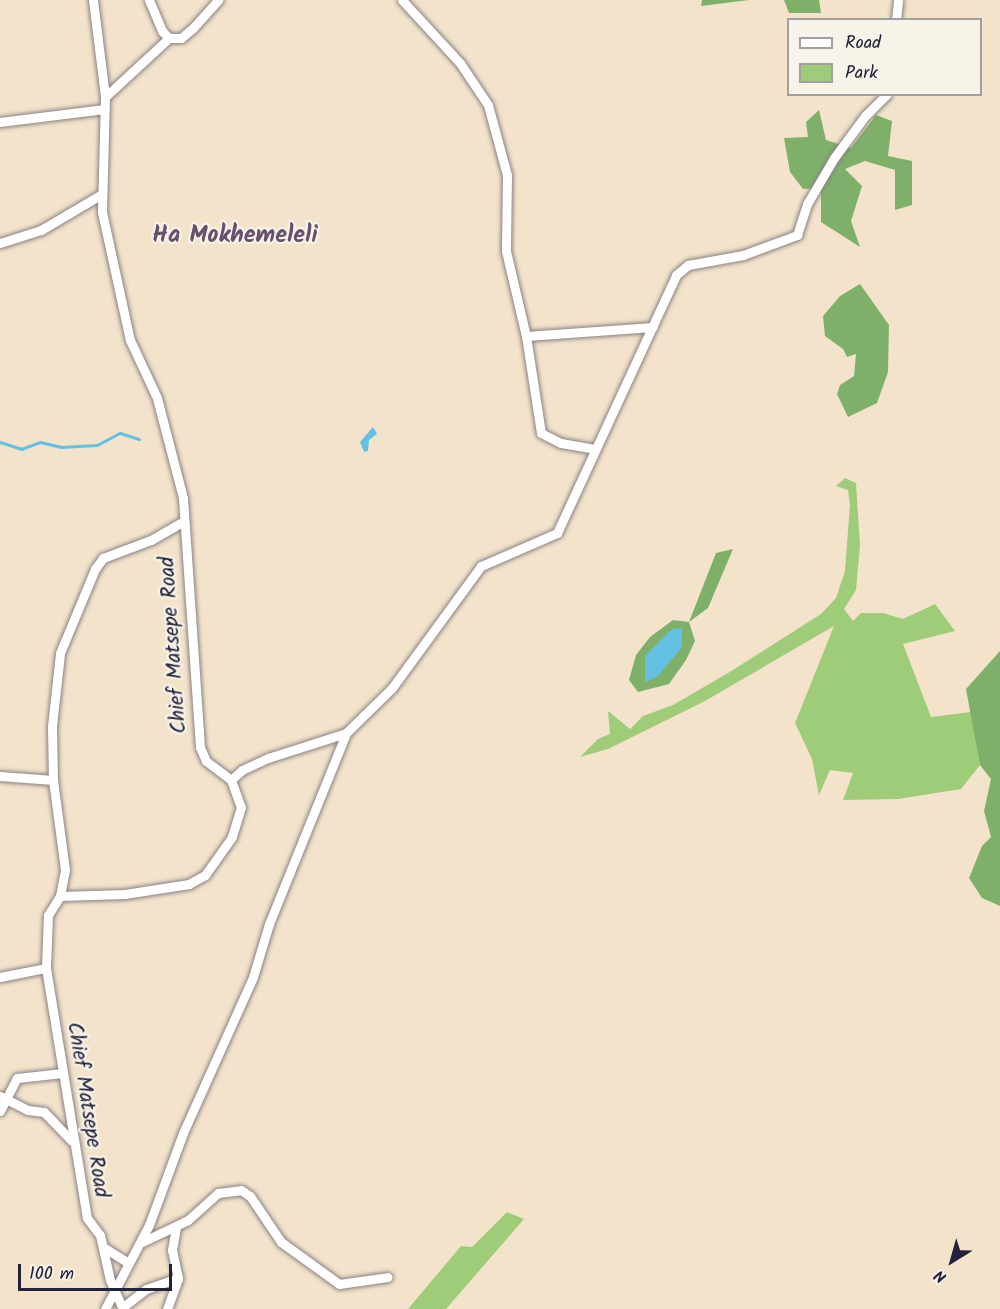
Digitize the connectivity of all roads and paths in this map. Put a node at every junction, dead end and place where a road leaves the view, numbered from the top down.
1 (93, 0) edge
2 (148, 0) edge
3 (218, 0) edge
4 (402, 0) edge
5 (898, 0) edge
6 (896, 18) edge
7 (169, 38) junction
8 (885, 96) edge
9 (105, 98) junction
10 (104, 109) junction
11 (0, 122) edge
12 (102, 194) junction
13 (0, 243) edge
14 (653, 327) junction
15 (526, 336) junction
16 (594, 448) junction
17 (184, 521) junction
18 (346, 733) junction
19 (0, 776) edge
20 (53, 780) junction
21 (231, 780) junction
22 (60, 896) junction
23 (46, 968) junction
24 (0, 977) edge
25 (63, 1073) junction
26 (3, 1099) edge
27 (0, 1111) edge
28 (76, 1148) junction
29 (176, 1227) junction
30 (138, 1244) junction
31 (103, 1247) junction
32 (128, 1262) junction
33 (388, 1277) dead end
34 (178, 1278) junction
35 (116, 1287) junction
36 (123, 1308) edge
37 (105, 1309) edge
38 (167, 1309) edge

1 - 9 street, Chief Matsepe Road
2 - 7 street
3 - 7 street
4 - 15 street
5 - 6 street
7 - 9 street
8 - 14 street
9 - 10 street, Chief Matsepe Road
10 - 11 street
10 - 12 street, Chief Matsepe Road
12 - 13 street
12 - 17 street, Chief Matsepe Road
14 - 15 street
14 - 16 street
15 - 16 street
16 - 18 street
17 - 20 street, Chief Matsepe Road
17 - 21 street, Chief Matsepe Road
18 - 21 street
18 - 30 street
19 - 20 street
20 - 22 street, Chief Matsepe Road
21 - 22 street
22 - 23 street, Chief Matsepe Road
23 - 24 street
23 - 25 street, Chief Matsepe Road
25 - 26 street
25 - 28 street, Chief Matsepe Road
26 - 27 street
26 - 28 street
28 - 31 street, Chief Matsepe Road
29 - 30 street
29 - 33 street
29 - 34 street
30 - 32 street
31 - 32 street
31 - 35 street, Chief Matsepe Road
32 - 35 street
34 - 36 street
34 - 38 street
35 - 36 street, Chief Matsepe Road
35 - 37 street

